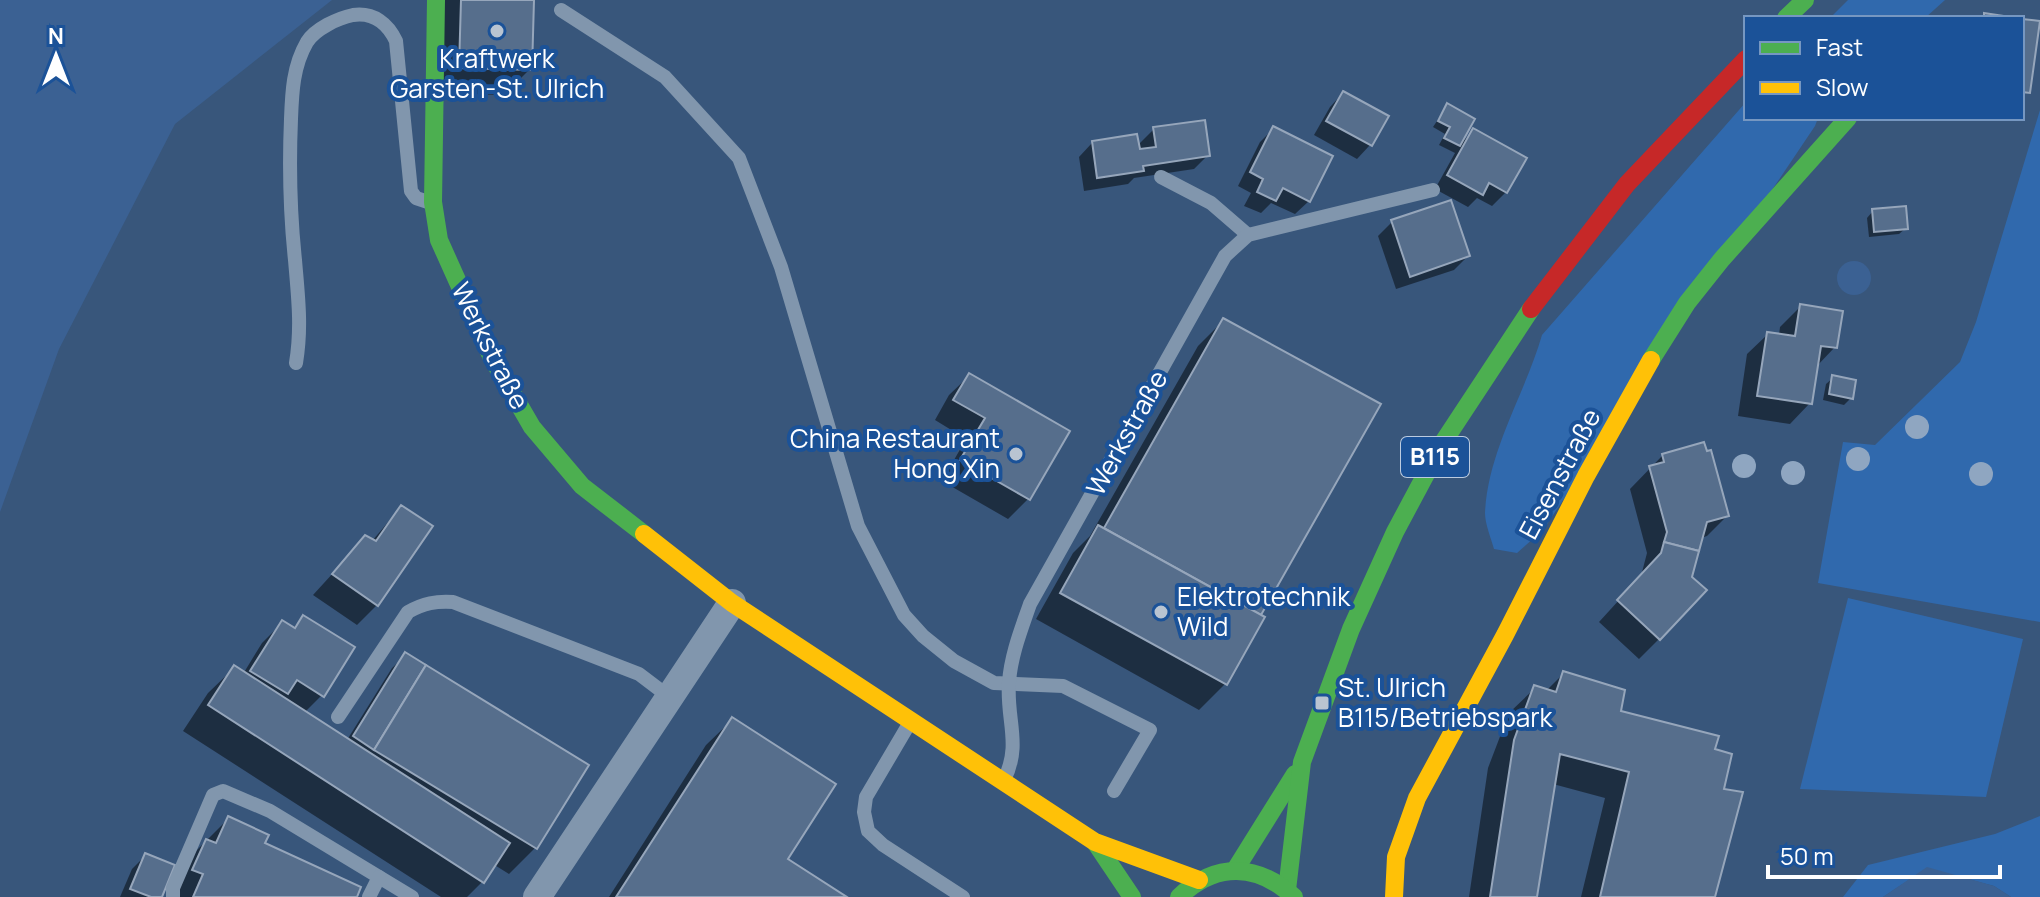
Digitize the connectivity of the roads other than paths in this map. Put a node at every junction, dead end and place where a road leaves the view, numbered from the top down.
1 (436, 0) edge
2 (1805, 0) edge
3 (561, 10) dead end
4 (1788, 16) edge
5 (1744, 61) edge
6 (1846, 120) edge
7 (1161, 177) dead end
8 (1433, 190) dead end
9 (433, 202) junction
10 (1248, 235) junction
11 (296, 363) dead end
12 (732, 603) junction
13 (1009, 685) junction
14 (668, 696) junction
15 (338, 717) dead end
16 (911, 720) junction
17 (1302, 762) junction
18 (1004, 780) junction
19 (1114, 791) dead end
20 (1095, 842) junction
21 (1235, 870) junction
22 (379, 877) junction
23 (1199, 880) junction
24 (1291, 893) edge
25 (173, 897) edge
26 (369, 897) edge
27 (412, 897) edge
28 (537, 897) edge
29 (963, 897) edge
30 (1132, 897) edge
31 (1179, 897) edge
32 (1394, 897) edge

1 - 9 street, Werkstraße
2 - 4 street
3 - 13 lane
5 - 17 street, B115
6 - 32 street, Eisenstraße
7 - 10 lane
8 - 10 lane
9 - 11 lane
9 - 12 street, Werkstraße
10 - 13 lane, Werkstraße
12 - 14 street
12 - 16 street, Werkstraße
13 - 18 lane, Werkstraße
13 - 19 lane
14 - 15 lane
14 - 28 street
16 - 18 street, Werkstraße
16 - 29 lane
17 - 21 street, B115
17 - 24 street, B115
18 - 20 street, Werkstraße
20 - 23 street, Werkstraße
20 - 30 street, Werkstraße
21 - 23 street
21 - 24 street, B115
22 - 25 lane
22 - 26 lane
22 - 27 lane
23 - 31 street

